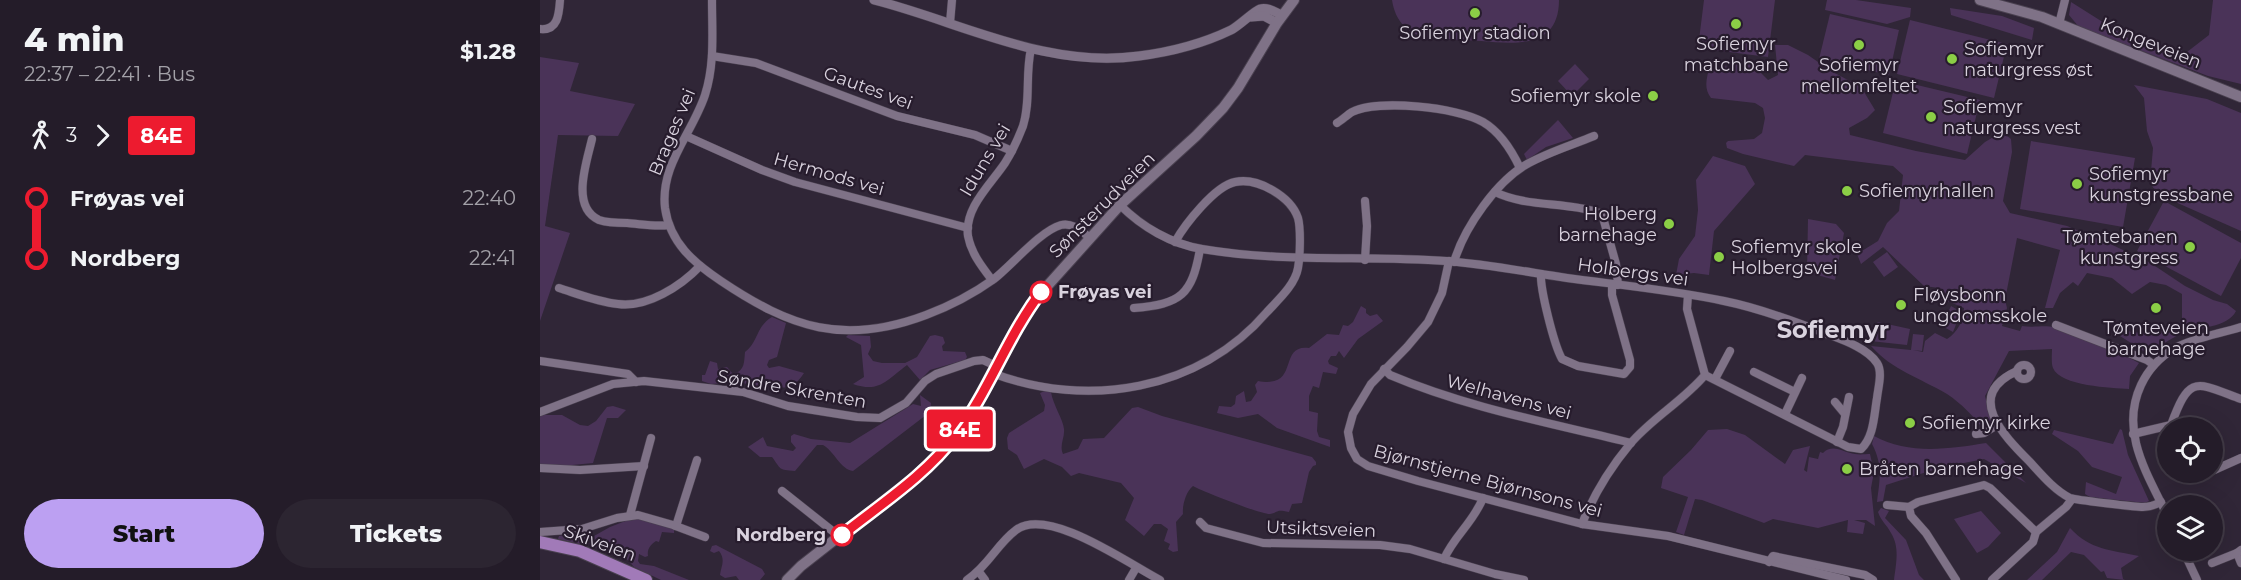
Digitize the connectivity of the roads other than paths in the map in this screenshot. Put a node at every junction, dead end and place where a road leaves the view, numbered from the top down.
1 (560, 0) edge
2 (712, 0) edge
3 (874, 0) edge
4 (952, 0) edge
5 (1294, 0) edge
6 (1980, 0) edge
7 (2064, 1) edge
8 (1280, 19) junction
9 (2056, 22) junction
10 (950, 23) junction
11 (540, 29) edge
12 (1030, 49) junction
13 (712, 56) junction
14 (2241, 97) edge
15 (1337, 123) dead end
16 (686, 136) junction
17 (1594, 136) dead end
18 (592, 138) dead end
19 (1012, 151) junction
20 (1520, 168) junction
21 (1495, 192) junction
22 (1365, 201) dead end
23 (1120, 205) junction
24 (669, 225) junction
25 (968, 228) junction
26 (1089, 237) junction
27 (1176, 242) junction
28 (1200, 249) junction
29 (1298, 258) junction
30 (1365, 260) junction
31 (1451, 261) junction
32 (700, 266) junction
33 (1541, 274) junction
34 (992, 280) junction
35 (1615, 284) junction
36 (559, 288) dead end
37 (1688, 295) junction
38 (1134, 308) dead end
39 (2056, 325) dead end
40 (2241, 327) edge
41 (1730, 351) dead end
42 (540, 361) edge
43 (2154, 365) junction
44 (994, 369) junction
45 (1384, 369) junction
46 (2017, 371) dead end
47 (1754, 372) dead end
48 (1705, 375) junction
49 (1802, 378) dead end
50 (1715, 379) junction
51 (636, 381) junction
52 (1795, 392) junction
53 (1849, 397) dead end
54 (2241, 399) edge
55 (1835, 402) dead end
56 (540, 412) edge
57 (1785, 414) junction
58 (1845, 414) junction
59 (2176, 417) edge
60 (1997, 425) junction
61 (2157, 432) edge
62 (1976, 434) dead end
63 (2133, 434) junction
64 (651, 438) dead end
65 (1837, 442) junction
66 (1631, 443) junction
67 (2241, 458) edge
68 (697, 460) dead end
69 (644, 466) junction
70 (2223, 466) edge
71 (540, 468) edge
72 (782, 491) dead end
73 (2158, 495) edge
74 (1483, 498) junction
75 (2072, 499) junction
76 (2157, 504) edge
77 (1887, 505) dead end
78 (1909, 507) junction
79 (630, 515) junction
80 (1200, 522) dead end
81 (1582, 524) junction
82 (676, 526) junction
83 (540, 532) edge
84 (2036, 532) junction
85 (705, 537) dead end
86 (840, 537) junction
87 (540, 542) edge
88 (2239, 552) edge
89 (1444, 559) junction
90 (810, 561) junction
91 (2188, 561) edge
92 (1769, 562) junction
93 (2212, 562) dead end
94 (2241, 563) edge
95 (1137, 568) junction
96 (979, 572) junction
97 (646, 580) edge
98 (787, 580) edge
99 (799, 580) edge
100 (968, 580) edge
101 (985, 580) edge
102 (1129, 580) edge
103 (1160, 580) edge
104 (1524, 580) edge
105 (1846, 580) edge
106 (1873, 580) edge
107 (1956, 580) edge
108 (1992, 580) edge
109 (2197, 580) edge

1 - 11 street
2 - 13 street, Brages vei
3 - 10 street
4 - 10 street
5 - 8 main road, Sønsterudveien
6 - 9 main road, Kongeveien
7 - 9 street
8 - 12 street
8 - 23 main road, Sønsterudveien
9 - 14 main road, Kongeveien
10 - 12 street
12 - 19 street, Iduns vei
13 - 16 street, Brages vei
13 - 19 street, Gautes vei
15 - 20 street
16 - 24 street, Brages vei
16 - 25 street, Hermods vei
17 - 20 street, Bjørnstjerne Bjørnsons vei
18 - 24 street
19 - 25 street, Iduns vei
20 - 21 street, Bjørnstjerne Bjørnsons vei
21 - 31 street, Bjørnstjerne Bjørnsons vei
21 - 35 street
22 - 30 street
23 - 26 main road, Sønsterudveien
23 - 27 street, Holbergs vei
24 - 32 street
25 - 34 street
26 - 34 street
26 - 44 main road, Sønsterudveien
27 - 28 street, Holbergs vei
27 - 29 street, Søndre Skrenten
28 - 29 street, Holbergs vei
28 - 38 street
29 - 30 street, Holbergs vei
29 - 44 street, Søndre Skrenten
30 - 31 street, Holbergs vei
31 - 33 street, Holbergs vei
31 - 45 street, Bjørnstjerne Bjørnsons vei
32 - 34 street
32 - 36 street
33 - 35 street, Holbergs vei
33 - 35 street
35 - 37 street, Holbergs vei
37 - 48 street
37 - 65 street, Holbergs vei
39 - 43 street
40 - 43 street
41 - 50 street
42 - 51 street, Søndre Skrenten
43 - 63 street
44 - 51 street, Søndre Skrenten
44 - 86 main road, Sønsterudveien
45 - 66 street, Welhavens vei
45 - 74 street, Bjørnstjerne Bjørnsons vei
46 - 60 street
47 - 52 street
48 - 50 street
48 - 66 street
49 - 52 street
50 - 57 street
51 - 56 street, Søndre Skrenten
52 - 57 street
53 - 58 street
54 - 59 street
55 - 58 street
57 - 65 street
58 - 65 street
60 - 62 street
60 - 75 street
61 - 63 street
63 - 73 street
64 - 69 street
66 - 81 street
67 - 70 street
68 - 82 street
69 - 71 street
69 - 79 street
72 - 86 street
74 - 81 street, Bjørnstjerne Bjørnsons vei
74 - 89 street
75 - 76 street
75 - 84 street
77 - 78 street
78 - 84 street
78 - 107 street
79 - 82 street
79 - 83 street
80 - 89 street, Utsiktsveien
81 - 92 street, Bjørnstjerne Bjørnsons vei
82 - 85 street
84 - 108 street
86 - 90 main road, Sønsterudveien
87 - 97 main road, Skiveien
88 - 93 street
88 - 94 street
89 - 104 street, Utsiktsveien
90 - 98 main road, Sønsterudveien
90 - 99 main road, Sønsterudveien
91 - 109 street
92 - 105 street, Bjørnstjerne Bjørnsons vei
92 - 106 street, Bjørnstjerne Bjørnsons vei
95 - 96 street
95 - 102 street
95 - 103 street
96 - 100 street
96 - 101 street

